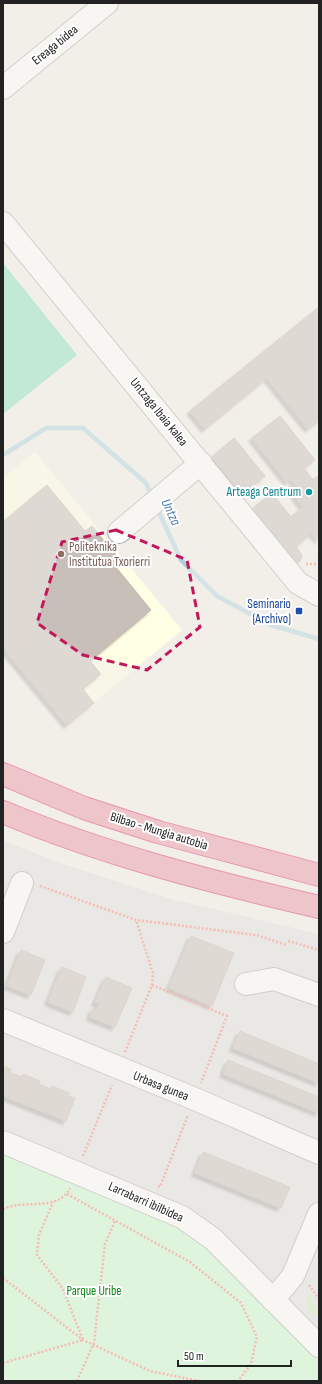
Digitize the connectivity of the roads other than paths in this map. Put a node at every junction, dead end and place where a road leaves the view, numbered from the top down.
1 (107, 3) edge
2 (3, 88) edge
3 (3, 223) edge
4 (201, 463) junction
5 (119, 532) dead end
6 (319, 595) edge
7 (3, 774) edge
8 (3, 812) edge
9 (319, 875) edge
10 (22, 883) road end
11 (319, 907) edge
12 (3, 932) edge
13 (246, 984) dead end
14 (319, 995) edge
15 (3, 1020) edge
16 (3, 1142) edge
17 (319, 1153) edge
18 (319, 1214) edge
19 (273, 1300) junction
20 (319, 1346) edge

1 - 2 street, Ereaga bidea
3 - 4 street, Untzaga Ibaia kalea
4 - 5 street
4 - 6 street, Untzaga Ibaia kalea
7 - 9 highway, Bilbao - Mungia autobia
8 - 11 highway
10 - 12 street
13 - 14 street
15 - 17 street, Urbasa gunea
16 - 19 street, Larrabarri ibilbidea
18 - 19 street
19 - 20 street, Larrabarri ibilbidea

